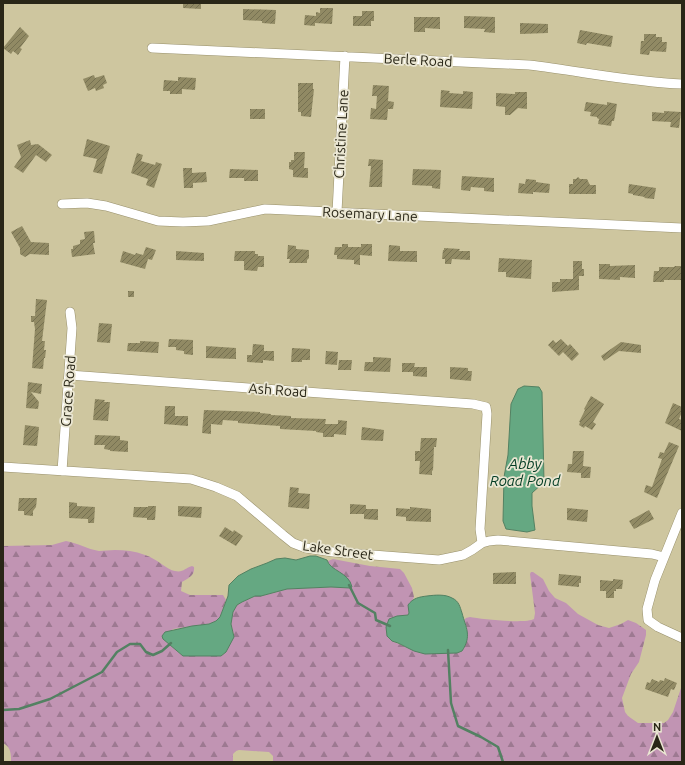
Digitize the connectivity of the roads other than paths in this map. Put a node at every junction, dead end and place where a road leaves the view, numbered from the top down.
1 (152, 48) dead end
2 (345, 56) junction
3 (682, 84) edge
4 (62, 204) dead end
5 (337, 212) junction
6 (682, 228) edge
7 (70, 312) dead end
8 (69, 375) junction
9 (3, 468) edge
10 (62, 471) junction
11 (682, 513) edge
12 (482, 543) junction
13 (664, 557) junction
14 (682, 638) edge

1 - 2 street, Berle Road
2 - 3 street, Berle Road
2 - 5 street, Christine Lane
4 - 5 street, Rosemary Lane
5 - 6 street, Rosemary Lane
7 - 8 street, Grace Road
8 - 10 street, Grace Road
8 - 12 street, Ash Road
9 - 10 street, Lake Street
10 - 12 street, Lake Street
11 - 13 street
12 - 13 street, Lake Street
13 - 14 street

